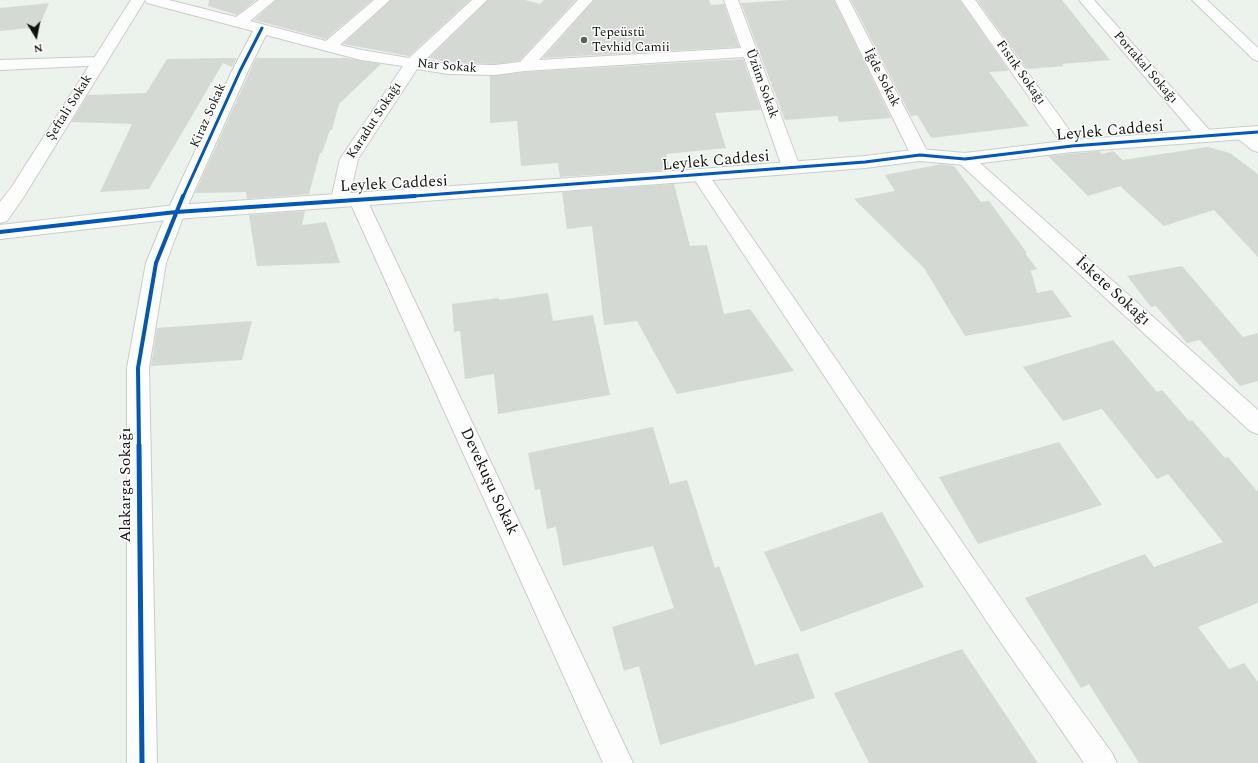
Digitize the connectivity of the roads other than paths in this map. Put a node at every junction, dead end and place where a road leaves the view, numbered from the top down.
1 (138, 0) edge
2 (152, 0) edge
3 (268, 0) edge
4 (383, 0) edge
5 (480, 0) edge
6 (586, 0) edge
7 (731, 0) edge
8 (842, 0) edge
9 (968, 0) edge
10 (1086, 0) edge
11 (1199, 0) edge
12 (170, 2) edge
13 (239, 22) junction
14 (262, 28) junction
15 (329, 46) junction
16 (749, 52) junction
17 (1256, 52) edge
18 (99, 62) junction
19 (412, 64) junction
20 (0, 65) edge
21 (525, 66) junction
22 (1250, 133) edge
23 (1205, 136) junction
24 (1072, 146) junction
25 (1258, 146) edge
26 (920, 155) junction
27 (965, 160) junction
28 (791, 167) junction
29 (700, 175) junction
30 (349, 200) junction
31 (176, 212) junction
32 (0, 216) edge
33 (0, 232) edge
34 (1258, 424) edge
35 (142, 763) edge
36 (618, 763) edge
37 (1102, 763) edge

1 - 18 street, Şeftali Sokak
2 - 12 street, Nar Sokak
3 - 13 street
4 - 15 street
5 - 19 street, Karadut Sokağı
6 - 21 street
7 - 16 street, Üzüm Sokak
8 - 26 street, İğde Sokak
9 - 24 street, Fıstık Sokağı
10 - 23 street, Portakal Sokağı
11 - 17 street
12 - 13 street, Nar Sokak
13 - 14 street, Nar Sokak
14 - 15 street, Nar Sokak
14 - 31 street, Kiraz Sokak
15 - 19 street, Nar Sokak
16 - 21 street, Nar Sokak
16 - 28 street, Üzüm Sokak
18 - 20 street
18 - 32 street, Şeftali Sokak
19 - 21 street, Nar Sokak
19 - 30 street, Karadut Sokağı
22 - 23 street, Leylek Caddesi
22 - 25 street
23 - 24 street, Leylek Caddesi
24 - 27 street, Leylek Caddesi
26 - 27 street, Leylek Caddesi
26 - 28 street, Leylek Caddesi
27 - 34 street, İskete Sokağı
28 - 29 street, Leylek Caddesi
29 - 30 street, Leylek Caddesi
29 - 37 street
30 - 31 street, Leylek Caddesi
30 - 36 street, Devekuşu Sokak
31 - 33 street, Leylek Caddesi
31 - 35 street, Alakarga Sokağı

